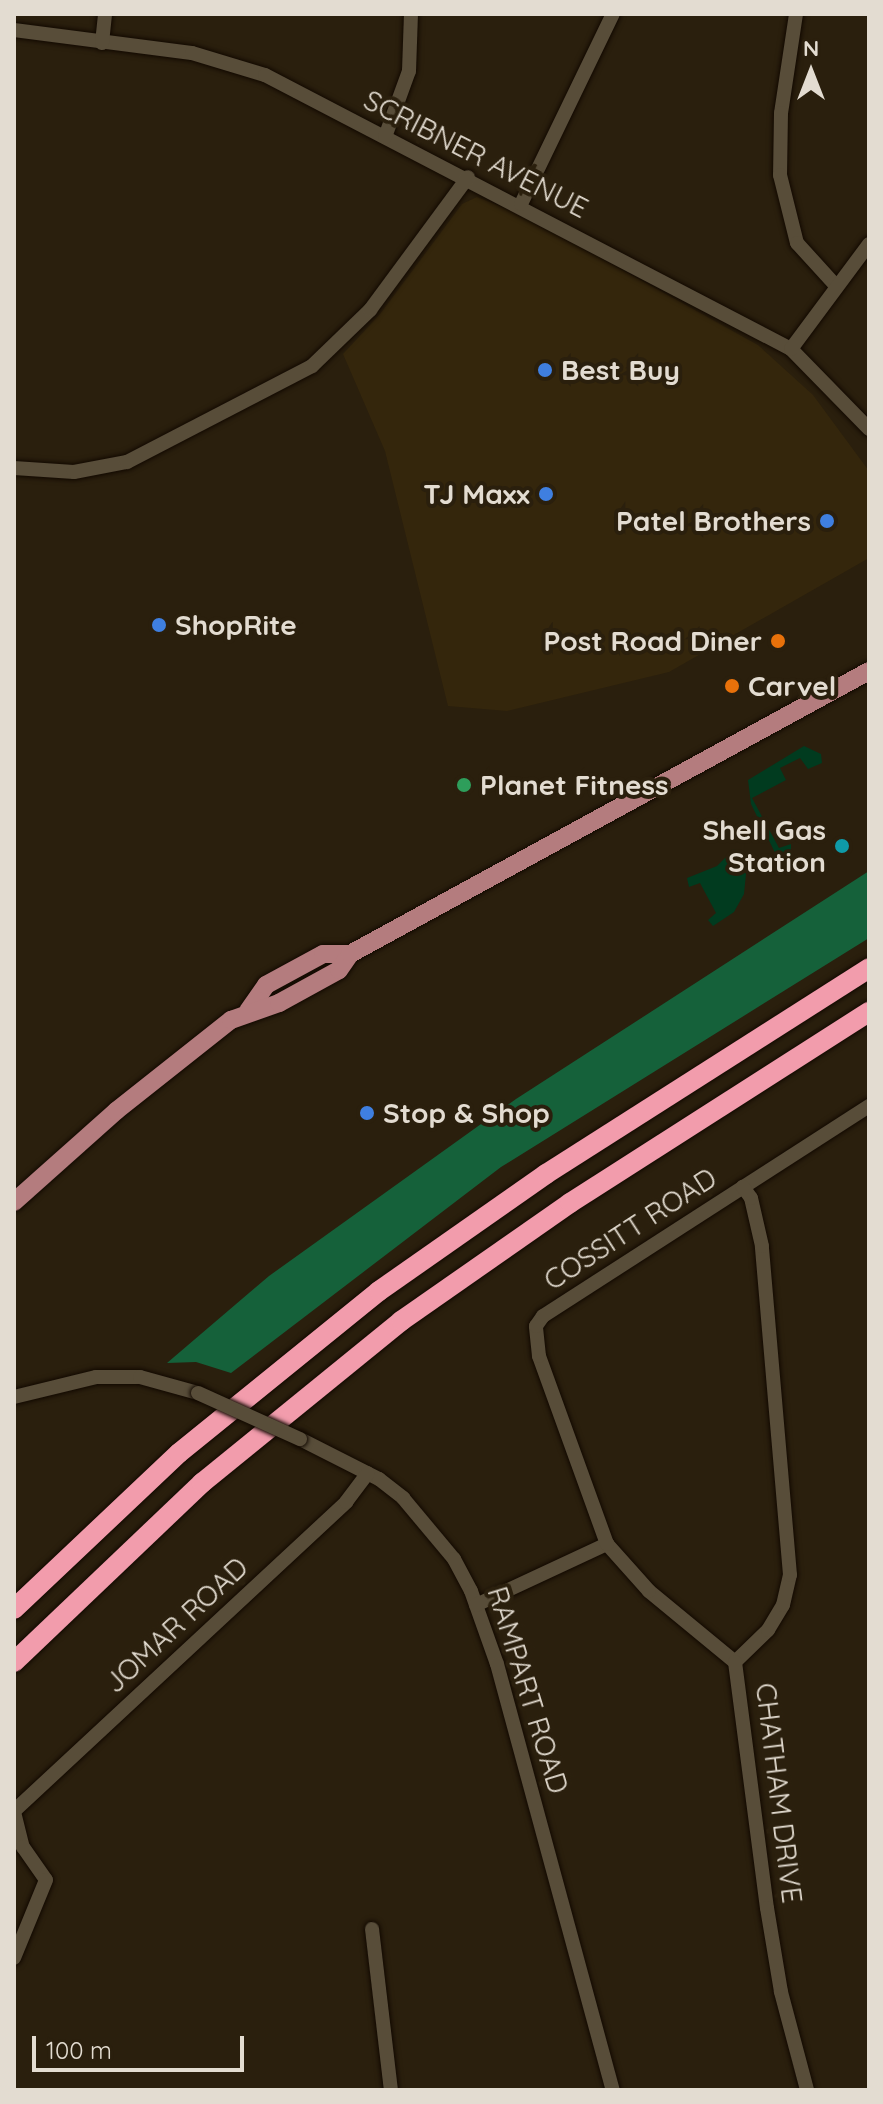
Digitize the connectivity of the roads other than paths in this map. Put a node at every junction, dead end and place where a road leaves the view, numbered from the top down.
1 (105, 14) edge
2 (411, 14) edge
3 (613, 14) edge
4 (796, 14) edge
5 (14, 30) edge
6 (102, 43) junction
7 (385, 137) junction
8 (468, 177) junction
9 (521, 204) junction
10 (869, 244) edge
11 (837, 287) junction
12 (791, 349) junction
13 (869, 429) edge
14 (14, 468) edge
15 (869, 671) edge
16 (869, 683) edge
17 (843, 685) junction
18 (869, 968) edge
19 (869, 1012) edge
20 (869, 1106) edge
21 (743, 1187) junction
22 (14, 1202) edge
23 (14, 1397) edge
24 (368, 1473) junction
25 (607, 1544) junction
26 (476, 1605) junction
27 (14, 1609) edge
28 (14, 1662) edge
29 (735, 1662) junction
30 (14, 1812) edge
31 (372, 1929) dead end
32 (14, 1958) edge
33 (391, 2090) edge
34 (613, 2090) edge
35 (807, 2090) edge

1 - 6 street
2 - 7 street
3 - 9 street
4 - 11 street
5 - 6 street, SCRIBNER AVENUE
6 - 7 street, SCRIBNER AVENUE
7 - 8 street, SCRIBNER AVENUE
8 - 9 street, SCRIBNER AVENUE
8 - 14 street
9 - 12 street, SCRIBNER AVENUE
10 - 11 street
11 - 12 street
12 - 13 street, SCRIBNER AVENUE
15 - 17 main road
16 - 17 main road
17 - 22 main road
18 - 27 highway
19 - 28 highway
20 - 21 street, COSSITT ROAD
21 - 25 street, COSSITT ROAD
21 - 29 street, CHATHAM DRIVE
23 - 24 street, RAMPART ROAD, bridge
24 - 26 street, RAMPART ROAD
24 - 30 street, JOMAR ROAD
25 - 26 street
25 - 29 street, COSSITT ROAD
26 - 34 street, RAMPART ROAD
29 - 35 street, CHATHAM DRIVE
30 - 32 street
31 - 33 street

